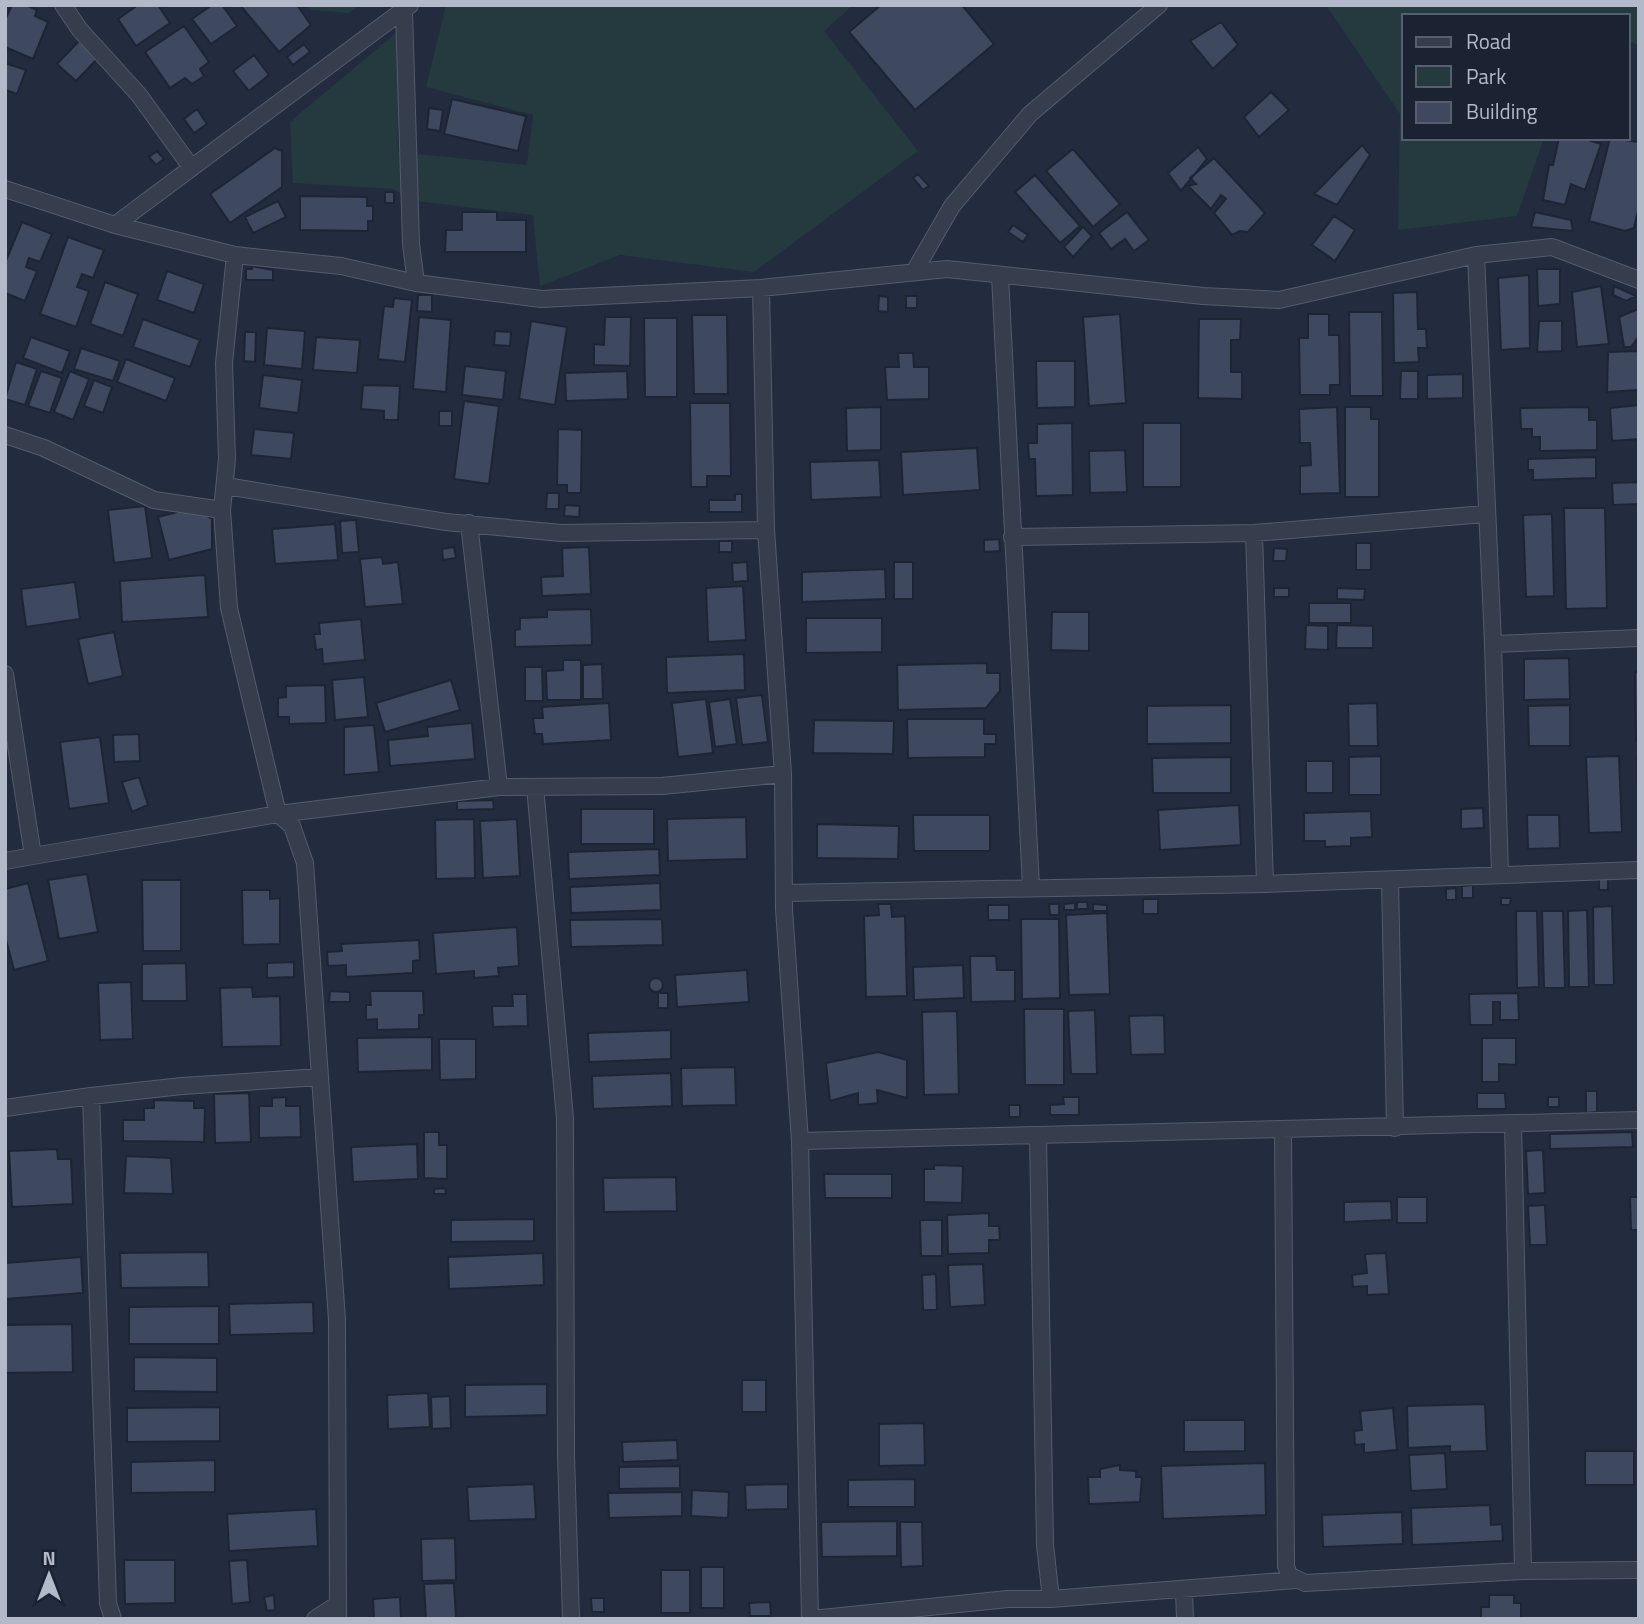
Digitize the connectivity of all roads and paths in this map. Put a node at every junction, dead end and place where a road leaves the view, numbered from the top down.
1 (63, 5) edge
2 (1159, 5) edge
3 (407, 8) edge
4 (191, 167) junction
5 (5, 189) edge
6 (115, 225) junction
7 (235, 255) junction
8 (1476, 255) junction
9 (914, 272) junction
10 (1000, 276) junction
11 (1639, 280) edge
12 (416, 283) junction
13 (761, 288) junction
14 (5, 435) edge
15 (226, 486) junction
16 (222, 510) junction
17 (1485, 514) junction
18 (468, 523) junction
19 (766, 530) junction
20 (1254, 533) junction
21 (1012, 537) junction
22 (1639, 638) edge
23 (1493, 644) junction
24 (5, 674) edge
25 (783, 774) junction
26 (499, 787) junction
27 (535, 787) junction
28 (278, 814) junction
29 (33, 856) junction
30 (5, 861) edge
31 (1639, 870) edge
32 (1500, 874) junction
33 (1390, 880) junction
34 (1265, 884) junction
35 (1031, 887) junction
36 (784, 893) junction
37 (320, 1077) junction
38 (90, 1096) junction
39 (5, 1108) edge
40 (1639, 1120) edge
41 (1513, 1124) junction
42 (1395, 1128) junction
43 (1283, 1130) junction
44 (1038, 1136) junction
45 (800, 1141) junction
46 (1639, 1570) edge
47 (1523, 1571) junction
48 (1296, 1580) junction
49 (1184, 1591) junction
50 (1051, 1599) junction
51 (338, 1611) edge
52 (113, 1619) edge
53 (315, 1619) edge
54 (571, 1619) edge
55 (811, 1619) edge
56 (1185, 1619) edge

1 - 4 street
2 - 9 street
3 - 4 street
3 - 12 street
4 - 6 street
5 - 6 street
6 - 7 street
7 - 12 street
7 - 15 street
8 - 10 street
8 - 11 street
8 - 17 street
9 - 10 street
9 - 13 street
10 - 21 street
12 - 13 street
13 - 19 street
14 - 16 street
15 - 16 street
15 - 18 street
16 - 28 street
17 - 20 street
17 - 23 street
18 - 19 street
18 - 26 street
19 - 25 street
20 - 21 street
20 - 34 street
21 - 35 street
22 - 23 street
23 - 32 street
24 - 29 street
25 - 27 street
25 - 36 street
26 - 27 street
26 - 28 street
27 - 54 street
28 - 29 street
28 - 37 street
29 - 30 street
31 - 32 street
32 - 33 street
33 - 34 street
33 - 42 street
34 - 35 street
35 - 36 street
36 - 45 street
37 - 38 street
37 - 51 street
38 - 39 street
38 - 52 street
40 - 41 street
41 - 42 street
41 - 47 street
42 - 43 street
43 - 44 street
43 - 48 street
44 - 45 street
44 - 50 street
45 - 55 street
46 - 47 street
47 - 48 street
48 - 49 street
49 - 50 street
49 - 56 street
50 - 55 street
51 - 53 street

